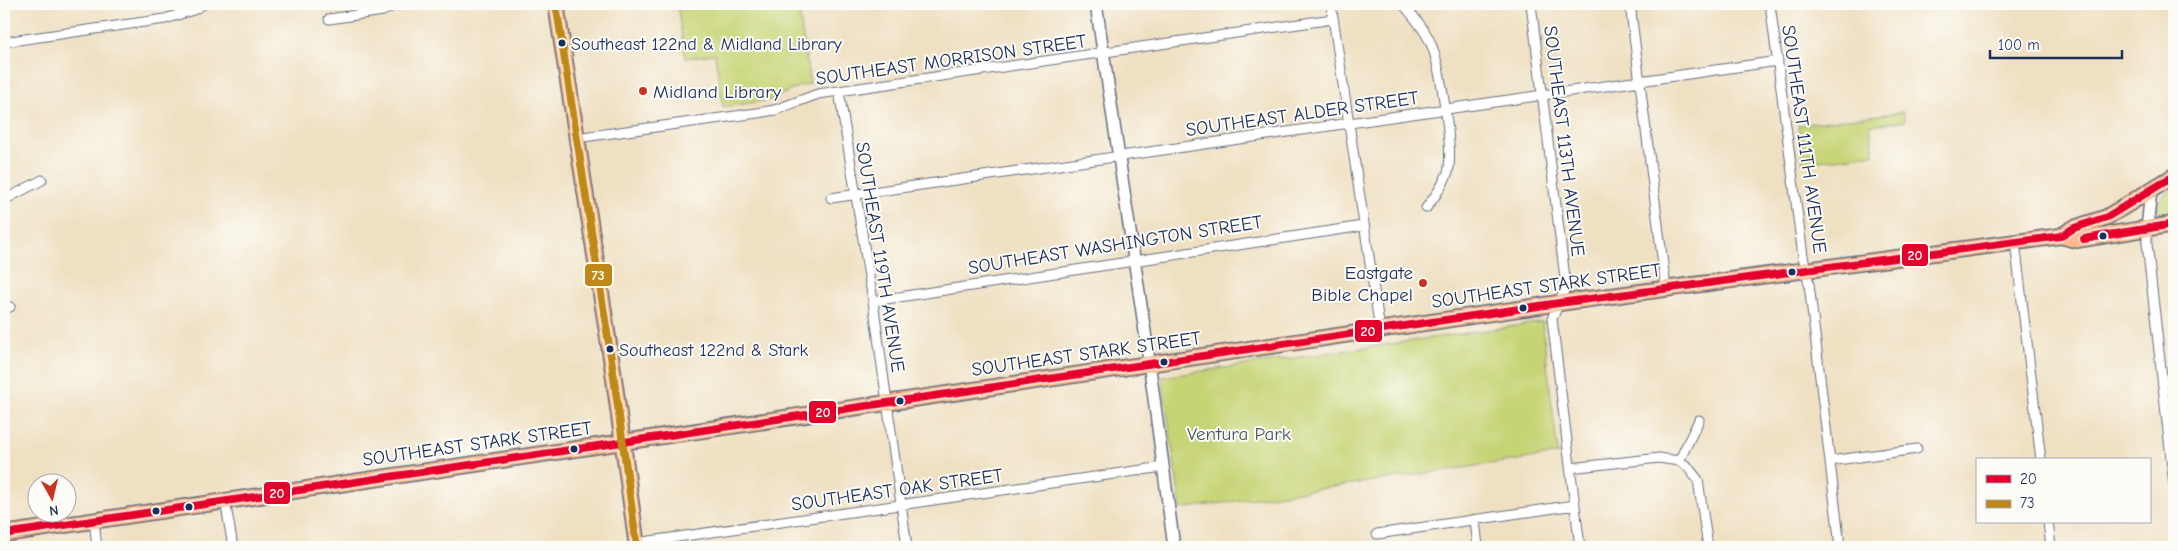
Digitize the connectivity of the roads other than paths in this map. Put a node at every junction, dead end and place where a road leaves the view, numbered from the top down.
1 (204, 4) edge
2 (396, 4) edge
3 (556, 4) edge
4 (1096, 4) edge
5 (1331, 4) edge
6 (1402, 4) edge
7 (1531, 4) edge
8 (1630, 4) edge
9 (1770, 4) edge
10 (329, 19) dead end
11 (1333, 19) junction
12 (4, 42) edge
13 (1103, 53) junction
14 (1778, 61) junction
15 (1639, 80) junction
16 (839, 90) junction
17 (1542, 94) junction
18 (1444, 109) junction
19 (1348, 122) junction
20 (576, 138) junction
21 (1119, 157) junction
22 (2174, 176) edge
23 (42, 180) dead end
24 (2151, 190) junction
25 (855, 195) junction
26 (831, 198) dead end
27 (4, 200) edge
28 (1426, 208) dead end
29 (2174, 224) edge
30 (1363, 226) junction
31 (2147, 229) junction
32 (2061, 236) junction
33 (2015, 242) junction
34 (1135, 262) junction
35 (1806, 269) junction
36 (1666, 288) junction
37 (873, 301) junction
38 (1559, 303) junction
39 (1380, 330) junction
40 (1150, 364) junction
41 (887, 402) junction
42 (1699, 420) dead end
43 (622, 441) junction
44 (1917, 449) dead end
45 (2041, 458) edge
46 (1679, 461) junction
47 (1830, 461) junction
48 (1163, 468) junction
49 (1570, 468) junction
50 (2174, 485) edge
51 (225, 500) junction
52 (901, 504) junction
53 (1575, 505) junction
54 (94, 520) junction
55 (1475, 520) junction
56 (2048, 524) edge
57 (4, 534) edge
58 (1377, 534) dead end
59 (637, 545) edge
60 (97, 547) edge
61 (233, 547) edge
62 (907, 547) edge
63 (1174, 547) edge
64 (1478, 547) edge
65 (1580, 547) edge
66 (1708, 547) edge
67 (1840, 547) edge
68 (2051, 547) edge

1 - 12 street
2 - 10 street
3 - 20 main road
4 - 13 street
5 - 11 street
6 - 18 street
7 - 17 street, SOUTHEAST 113TH AVENUE
8 - 15 street
9 - 14 street, SOUTHEAST 111TH AVENUE
11 - 13 street, SOUTHEAST MORRISON STREET
11 - 19 street
13 - 16 street, SOUTHEAST MORRISON STREET
13 - 21 street
14 - 15 street, SOUTHEAST ALDER STREET
14 - 35 street, SOUTHEAST 111TH AVENUE
15 - 17 street, SOUTHEAST ALDER STREET
15 - 36 street
16 - 20 street, SOUTHEAST MORRISON STREET
16 - 25 street, SOUTHEAST 119TH AVENUE
17 - 18 street, SOUTHEAST ALDER STREET
17 - 38 street, SOUTHEAST 113TH AVENUE
18 - 19 street, SOUTHEAST ALDER STREET
18 - 28 street
19 - 21 street, SOUTHEAST ALDER STREET
19 - 30 street
20 - 43 main road
21 - 25 street, SOUTHEAST ALDER STREET
21 - 34 street
22 - 24 main road
23 - 27 street
24 - 31 street
24 - 32 main road
25 - 26 street, SOUTHEAST ALDER STREET
25 - 37 street, SOUTHEAST 119TH AVENUE
29 - 31 main road, SOUTHEAST STARK STREET
30 - 34 street, SOUTHEAST WASHINGTON STREET
30 - 39 street
31 - 32 main road, SOUTHEAST STARK STREET
31 - 50 street
32 - 33 main road, SOUTHEAST STARK STREET
33 - 35 main road, SOUTHEAST STARK STREET
33 - 45 street
34 - 37 street, SOUTHEAST WASHINGTON STREET
34 - 40 street
35 - 36 main road, SOUTHEAST STARK STREET
35 - 47 street, SOUTHEAST 111TH AVENUE
36 - 38 main road, SOUTHEAST STARK STREET
37 - 41 street, SOUTHEAST 119TH AVENUE
38 - 39 main road, SOUTHEAST STARK STREET
38 - 49 street, SOUTHEAST 113TH AVENUE
39 - 40 main road, SOUTHEAST STARK STREET
40 - 41 main road, SOUTHEAST STARK STREET
40 - 48 street
41 - 43 main road, SOUTHEAST STARK STREET
41 - 52 street, SOUTHEAST 119TH AVENUE
42 - 46 street
43 - 51 main road, SOUTHEAST STARK STREET
43 - 59 main road
44 - 47 street
46 - 49 street
46 - 66 street
47 - 67 street, SOUTHEAST 111TH AVENUE
48 - 52 street, SOUTHEAST OAK STREET
48 - 63 street
49 - 53 street, SOUTHEAST 113TH AVENUE
51 - 54 main road, SOUTHEAST STARK STREET
51 - 61 street
52 - 59 street, SOUTHEAST OAK STREET
52 - 62 street, SOUTHEAST 119TH AVENUE
53 - 55 street
53 - 65 street, SOUTHEAST 113TH AVENUE
54 - 57 main road, SOUTHEAST STARK STREET
54 - 60 street
55 - 58 street
55 - 64 street
56 - 68 street

